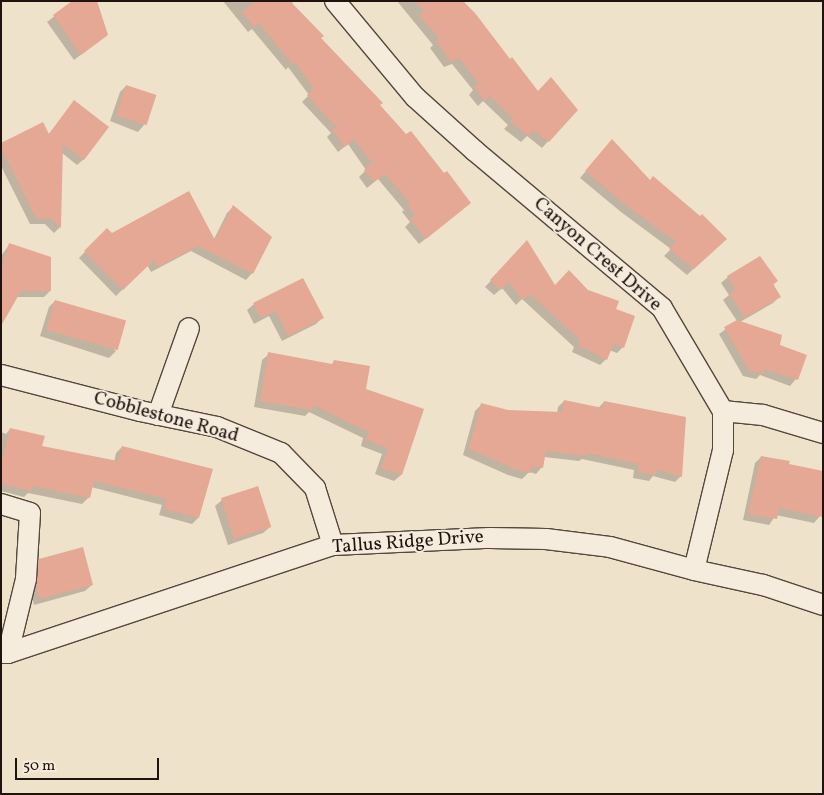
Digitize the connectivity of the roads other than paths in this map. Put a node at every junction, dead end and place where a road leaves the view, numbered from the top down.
1 (335, 1) edge
2 (189, 328) dead end
3 (1, 375) edge
4 (723, 411) junction
5 (158, 415) junction
6 (823, 433) edge
7 (1, 504) edge
8 (332, 545) junction
9 (694, 570) junction
10 (823, 605) edge
11 (5, 653) edge

1 - 4 street, Canyon Crest Drive
2 - 5 street
3 - 5 street, Cobblestone Road
4 - 6 street
4 - 9 street
5 - 8 street, Cobblestone Road
7 - 11 street
8 - 9 street, Tallus Ridge Drive
8 - 11 street, Tallus Ridge Drive
9 - 10 street, Tallus Ridge Drive

